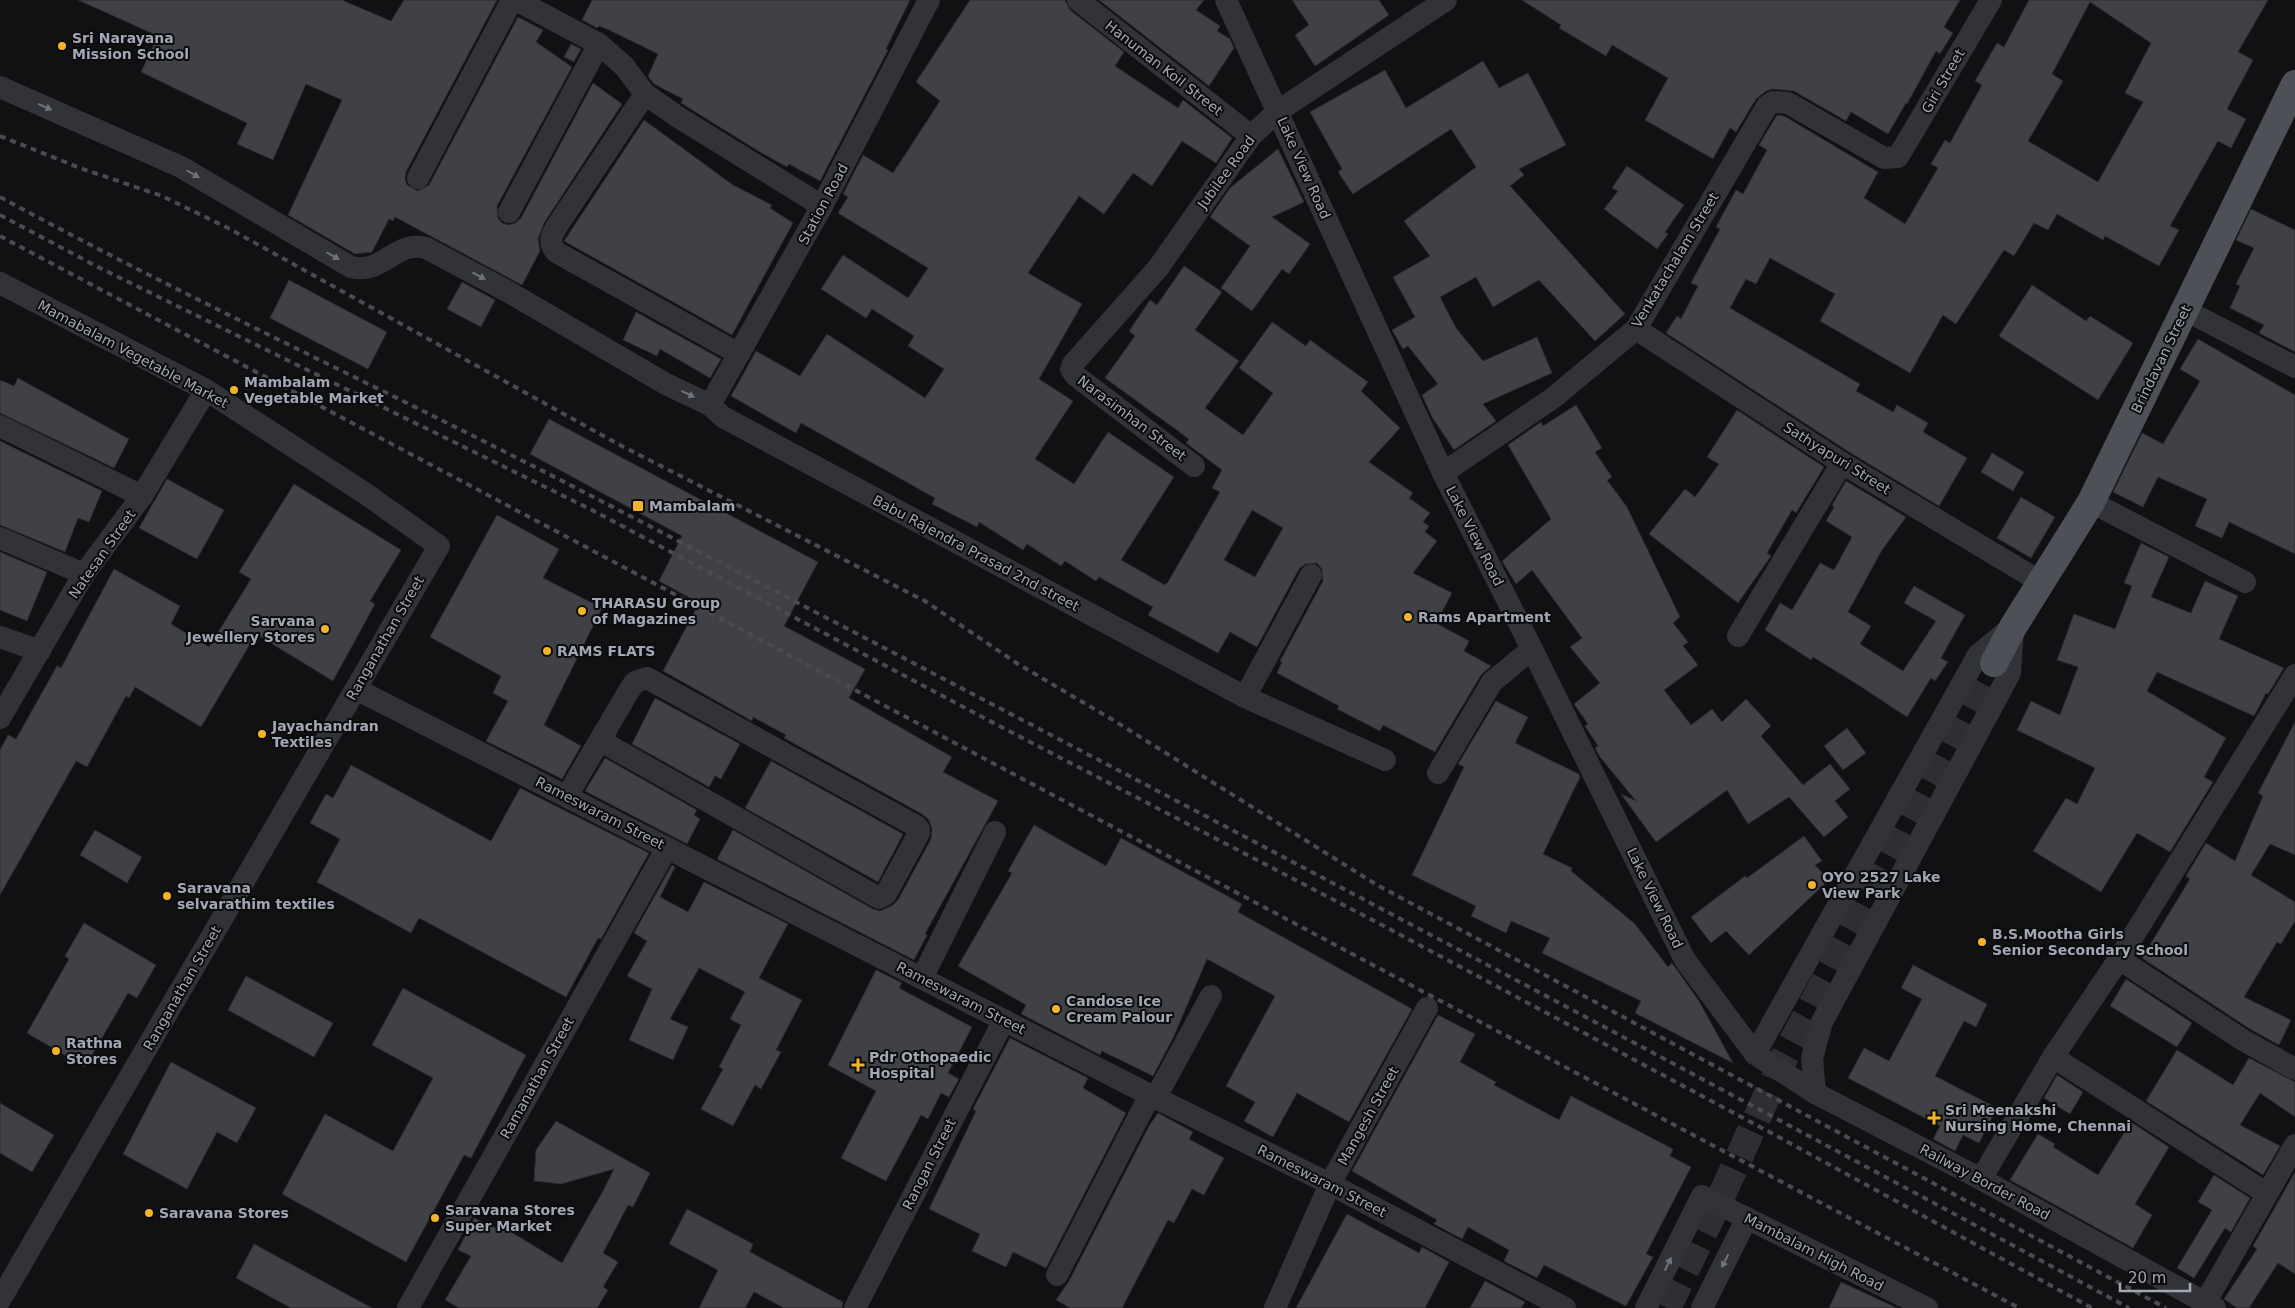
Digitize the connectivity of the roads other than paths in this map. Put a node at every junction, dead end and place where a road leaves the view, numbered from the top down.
1 (512, 0) edge
2 (516, 0) edge
3 (929, 0) edge
4 (1078, 0) edge
5 (1226, 0) edge
6 (1446, 0) edge
7 (1990, 0) edge
8 (599, 44) junction
9 (2295, 84) edge
10 (0, 87) edge
11 (645, 94) junction
12 (1278, 111) junction
13 (1251, 136) junction
14 (1892, 159) joint
15 (418, 178) dead end
16 (822, 206) junction
17 (509, 212) dead end
18 (0, 283) edge
19 (2185, 310) junction
20 (1636, 329) junction
21 (739, 354) junction
22 (2295, 367) edge
23 (1071, 369) joint
24 (206, 390) junction
25 (710, 405) junction
26 (0, 426) edge
27 (1842, 463) junction
28 (1194, 466) dead end
29 (1442, 473) junction
30 (142, 496) junction
31 (2091, 502) junction
32 (0, 538) edge
33 (439, 546) joint
34 (84, 574) junction
35 (1311, 575) dead end
36 (2041, 582) junction
37 (2245, 582) dead end
38 (2013, 627) junction
39 (1738, 636) dead end
40 (0, 637) edge
41 (1532, 649) junction
42 (40, 651) junction
43 (1994, 663) tunnel mouth
44 (2295, 675) edge
45 (356, 689) junction
46 (1245, 697) junction
47 (0, 718) edge
48 (601, 741) junction
49 (1385, 760) dead end
50 (1438, 773) dead end
51 (568, 796) junction
52 (995, 832) dead end
53 (667, 848) junction
54 (2119, 959) junction
55 (922, 978) junction
56 (1211, 996) dead end
57 (1427, 1008) dead end
58 (1004, 1020) junction
59 (1755, 1054) junction
60 (2053, 1057) junction
61 (2295, 1069) edge
62 (1816, 1093) junction
63 (1153, 1096) junction
64 (2295, 1145) edge
65 (1981, 1179) junction
66 (1330, 1184) junction
67 (2266, 1193) junction
68 (1747, 1218) junction
69 (1057, 1275) dead end
70 (0, 1300) edge
71 (2210, 1305) edge
72 (408, 1308) edge
73 (855, 1308) edge
74 (1275, 1308) edge
75 (1565, 1308) edge
76 (1646, 1308) edge
77 (1702, 1308) edge
78 (1927, 1308) edge

1 - 15 street
2 - 8 street
3 - 16 street, Station Road
4 - 13 street, Hanuman Koil Street
5 - 12 street, Lake View Road
6 - 12 street, Jubilee Road
7 - 14 street, Giri Street
8 - 11 street
8 - 17 street
9 - 19 main road, Brindavan Street
10 -> 25 street, Babu Rajendra Prasad 2nd street
11 - 16 street
11 - 21 street
12 - 13 street, Jubilee Road
12 - 29 street, Lake View Road
13 - 23 street, Jubilee Road
14 - 20 street, Venkatachalam Street
16 - 21 street, Station Road
18 - 24 street, Mamabalam Vegetable Market
19 - 22 street
19 - 31 main road, Brindavan Street
20 - 27 street, Sathyapuri Street
20 - 29 street, Venkatachalam Street
21 - 25 street, Station Road
23 - 28 street, Narasimhan Street
24 - 30 street, Natesan Street
24 - 33 street, Mamabalam Vegetable Market
25 - 46 street, Babu Rajendra Prasad 2nd street
26 - 30 street
27 - 36 street, Sathyapuri Street
27 - 39 street
29 - 41 street, Lake View Road
30 - 34 street, Natesan Street
31 - 36 main road, Brindavan Street
31 - 37 street
32 - 34 street
33 - 45 street, Ranganathan Street
34 - 42 street, Natesan Street
35 - 46 street
36 - 38 main road, Brindavan Street
38 - 43 main road, Brindavan Street
38 - 59 street
38 - 62 street
40 - 42 street
41 - 50 street
41 - 59 street, Lake View Road
42 - 47 street, Natesan Street
44 - 54 street
45 - 51 street, Rameswaram Street
45 - 70 street, Ranganathan Street
46 - 49 street, Babu Rajendra Prasad 2nd street
48 - 48 street
48 - 51 street
51 - 53 street, Rameswaram Street
52 - 55 street
53 - 55 street, Rameswaram Street
53 - 72 street, Ramanathan Street
54 - 60 street
54 - 61 street
55 - 58 street, Rameswaram Street
56 - 63 street
57 - 66 street, Mangesh Street
58 - 63 street, Rameswaram Street
58 - 73 street, Rangan Street
59 - 62 street, Railway Border Road
60 - 65 street
60 - 67 street
62 - 65 street, Railway Border Road
63 - 66 street, Rameswaram Street
63 - 69 street
64 - 67 street
65 - 71 street, Railway Border Road
66 - 74 street, Mangesh Street
66 - 75 street, Rameswaram Street
67 - 71 street
76 -> 68 street, Mambalam High Road
68 -> 77 street
68 - 78 street, Mambalam High Road

